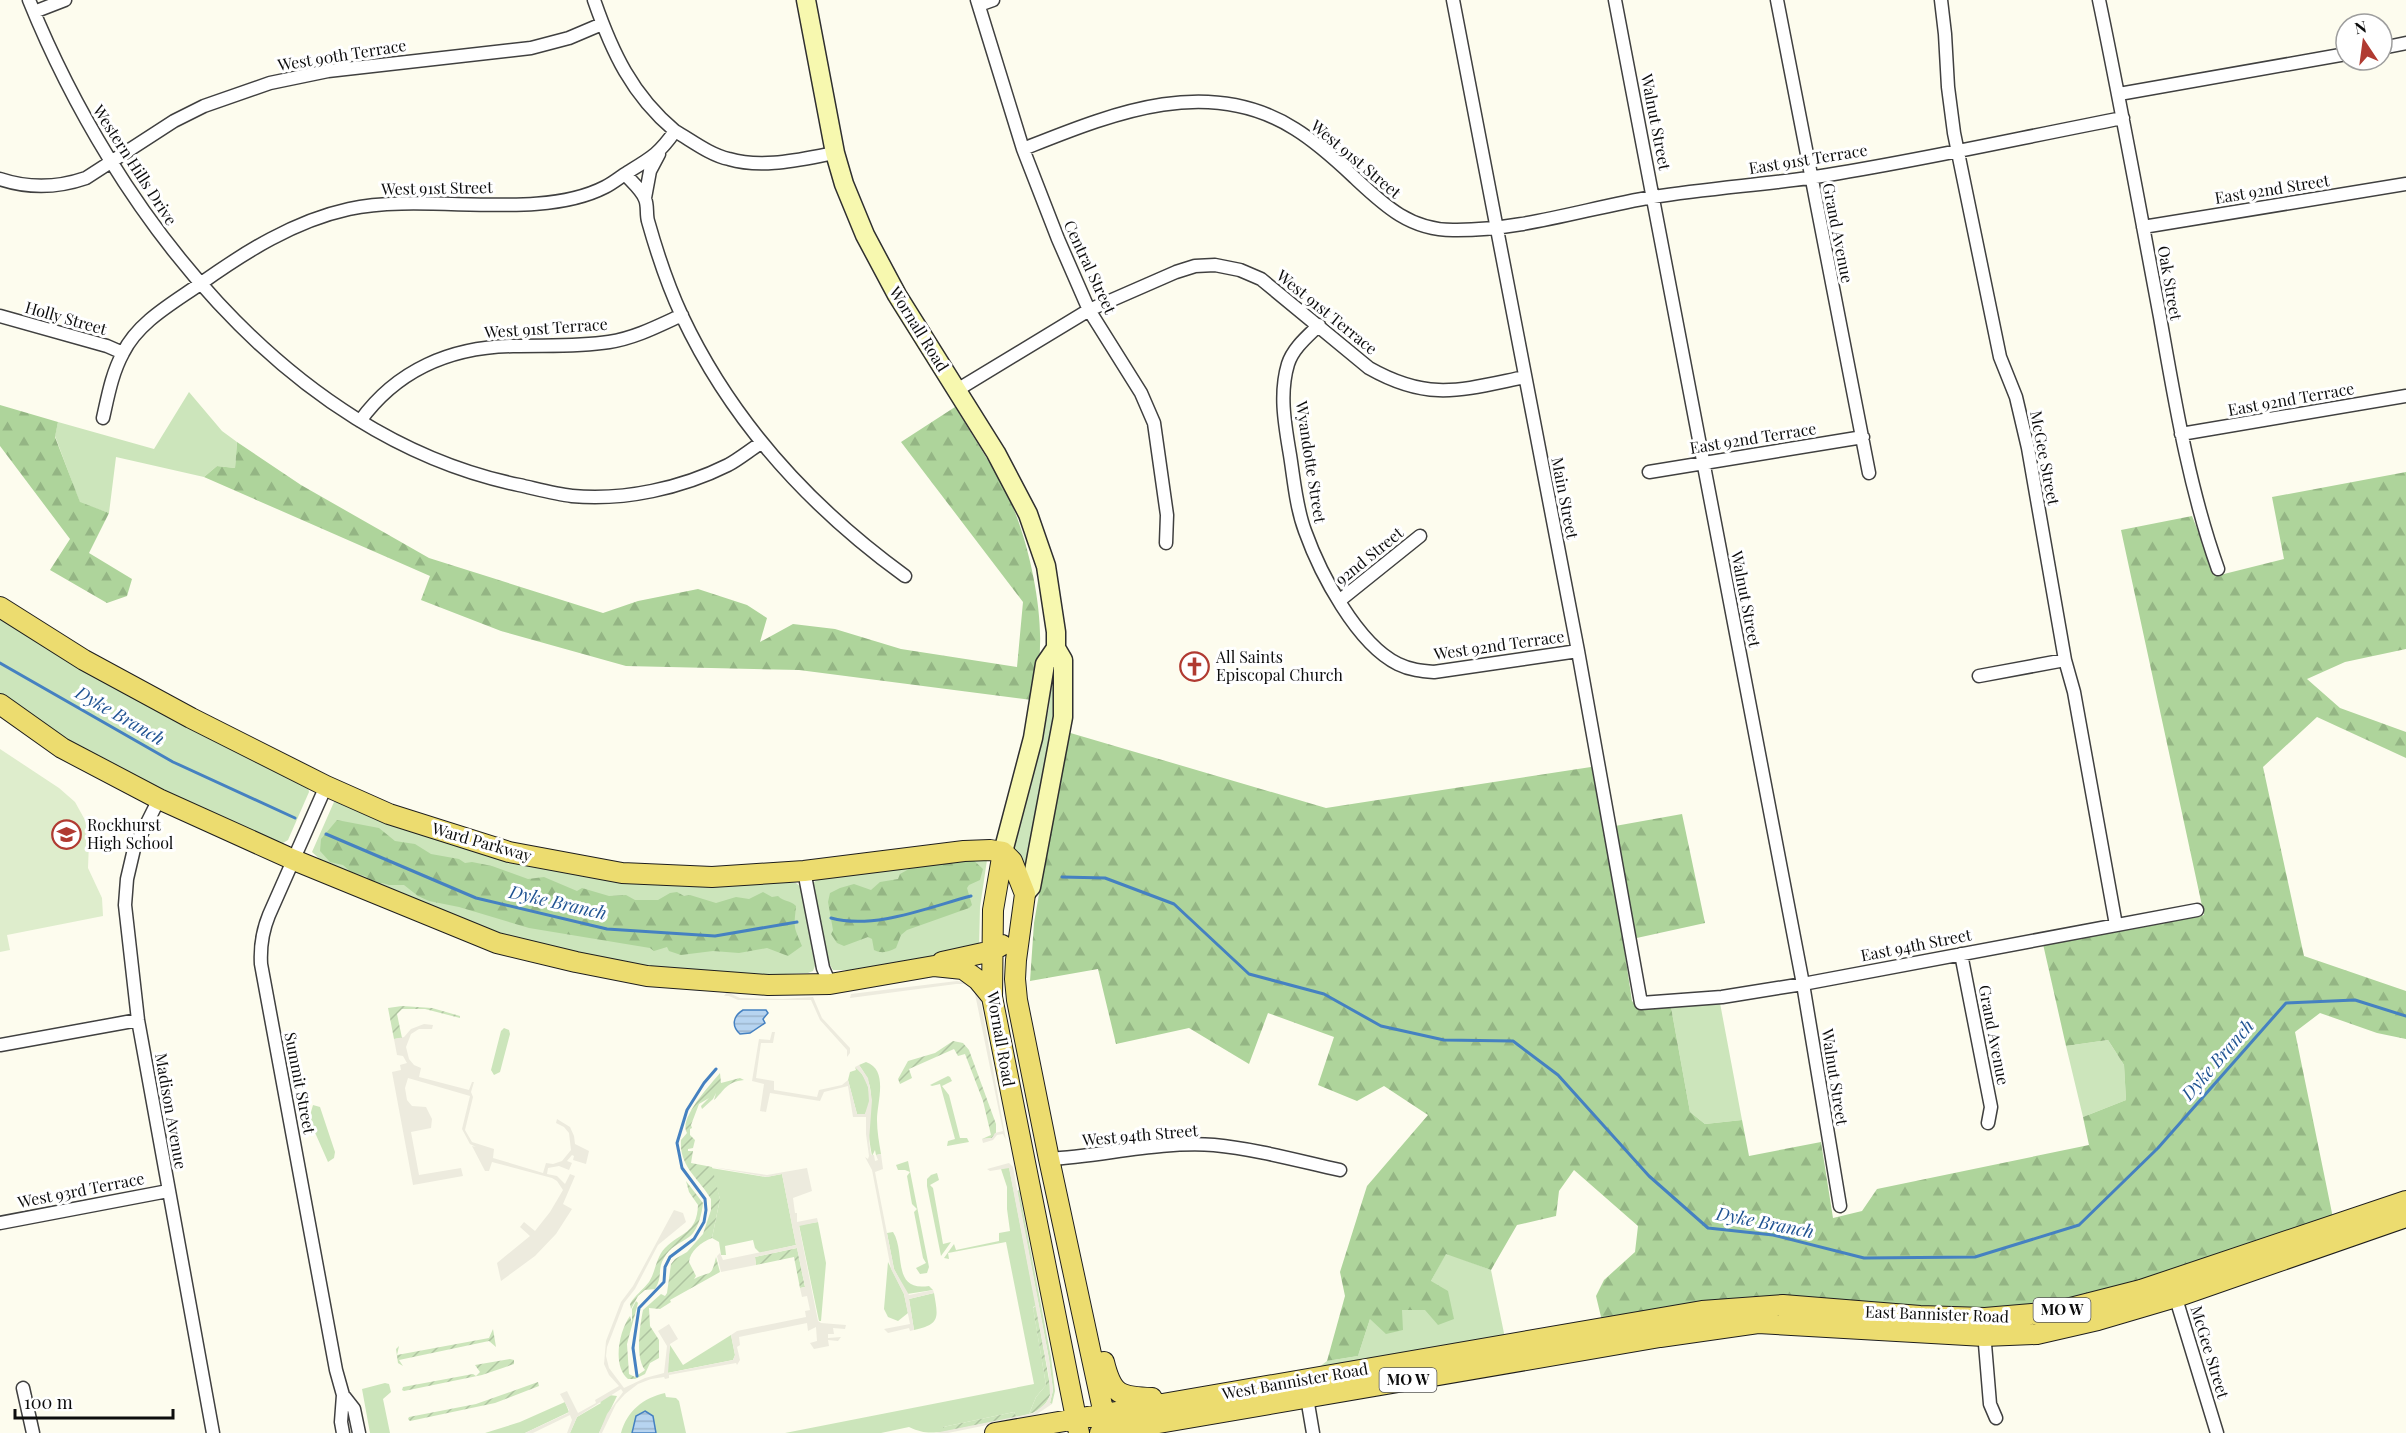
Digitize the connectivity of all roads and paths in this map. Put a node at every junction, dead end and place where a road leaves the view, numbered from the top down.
1 (29, 0) edge
2 (65, 0) edge
3 (594, 0) edge
4 (806, 0) edge
5 (993, 0) edge
6 (1453, 0) edge
7 (1615, 0) edge
8 (1777, 0) edge
9 (1941, 0) edge
10 (2099, 0) edge
11 (978, 3) edge
12 (34, 12) junction
13 (602, 24) junction
14 (2334, 56) edge
15 (2119, 94) junction
16 (2123, 118) junction
17 (675, 131) junction
18 (1023, 149) junction
19 (1958, 150) junction
20 (660, 152) junction
21 (835, 153) junction
22 (110, 162) junction
23 (625, 174) junction
24 (1810, 178) junction
25 (0, 180) edge
26 (2406, 184) edge
27 (1654, 197) junction
28 (645, 198) junction
29 (2143, 227) junction
30 (1496, 228) junction
31 (200, 284) junction
32 (1089, 310) junction
33 (682, 315) junction
34 (0, 316) edge
35 (1319, 325) junction
36 (123, 353) junction
37 (1525, 377) junction
38 (957, 390) junction
39 (2406, 396) edge
40 (103, 418) dead end
41 (360, 421) junction
42 (2181, 434) junction
43 (1863, 437) junction
44 (761, 443) junction
45 (1702, 462) junction
46 (1649, 472) dead end
47 (1869, 473) dead end
48 (1420, 536) dead end
49 (1166, 543) dead end
50 (2218, 569) dead end
51 (905, 576) dead end
52 (1339, 601) junction
53 (0, 607) edge
54 (1056, 648) junction
55 (1578, 651) junction
56 (2065, 660) junction
57 (1425, 671) joint
58 (1979, 676) dead end
59 (0, 704) edge
60 (326, 786) junction
61 (159, 799) junction
62 (1003, 852) junction
63 (294, 860) junction
64 (804, 872) junction
65 (1025, 894) junction
66 (2197, 910) dead end
67 (2116, 925) junction
68 (1018, 933) junction
69 (992, 951) junction
70 (1961, 954) junction
71 (934, 966) junction
72 (830, 984) junction
73 (1803, 984) junction
74 (992, 997) junction
75 (1641, 1003) joint
76 (138, 1020) junction
77 (0, 1045) edge
78 (1988, 1123) dead end
79 (1048, 1159) junction
80 (1340, 1170) dead end
81 (168, 1191) junction
82 (2406, 1201) edge
83 (1840, 1206) dead end
84 (2406, 1217) edge
85 (0, 1223) edge
86 (2173, 1288) junction
87 (1080, 1295) junction
88 (1706, 1320) joint
89 (1984, 1328) junction
90 (23, 1388) dead end
91 (1305, 1388) junction
92 (344, 1395) junction
93 (1188, 1398) junction
94 (1996, 1418) dead end
95 (1077, 1425) edge
96 (1105, 1428) edge
97 (1140, 1429) edge
98 (33, 1433) edge
99 (213, 1433) edge
100 (343, 1433) edge
101 (359, 1433) edge
102 (995, 1433) edge
103 (1312, 1433) edge
104 (2217, 1433) edge

1 - 12 street, Western Hills Drive
2 - 12 street
3 - 13 street
4 - 21 main road, Wornall Road
5 - 11 street
6 - 30 street, Main Street
7 - 27 street, Walnut Street
8 - 24 street, Grand Avenue
9 - 19 street, McGee Street
10 - 15 street, Oak Street
11 - 18 street, Central Street
12 - 22 street, Western Hills Drive
13 - 17 street
13 - 22 street, West 90th Terrace
14 - 15 street
15 - 16 street, Oak Street
16 - 19 street, East 91st Terrace
16 - 29 street, Oak Street
17 - 20 street, West 91st Street
17 - 21 street
18 - 30 street, West 91st Street
18 - 32 street, Central Street
19 - 24 street, East 91st Terrace
19 - 56 street, McGee Street
20 - 23 street, West 91st Street
20 - 28 street
21 - 38 main road, Wornall Road
22 - 25 street, West 90th Terrace
22 - 31 street, Western Hills Drive
23 - 28 street
23 - 31 street, West 91st Street
24 - 27 street, East 91st Terrace
24 - 43 street, Grand Avenue
26 - 29 street, East 92nd Street
27 - 30 street, East 91st Terrace
27 - 45 street, Walnut Street
28 - 33 street
29 - 42 street, Oak Street
30 - 37 street, Main Street
31 - 36 street, West 91st Street
31 - 41 street, Western Hills Drive
32 - 35 street, West 91st Terrace
32 - 38 street, West 91st Terrace
32 - 49 street, Central Street
33 - 41 street, West 91st Terrace
33 - 44 street
34 - 36 street, Holly Street
35 - 37 street, West 91st Terrace
35 - 52 street, Wyandotte Street
36 - 40 street, West 91st Street
37 - 55 street, Main Street
38 - 54 main road, Wornall Road
39 - 42 street, East 92nd Terrace
41 - 44 street, Western Hills Drive
42 - 50 street, Oak Street
43 - 45 street, East 92nd Terrace
43 - 47 street, Grand Avenue
44 - 51 street
45 - 46 street, East 92nd Terrace
45 - 73 street, Walnut Street
48 - 52 street, 92nd Street
52 - 57 street, Wyandotte Street
53 - 60 main road, Ward Parkway
54 - 62 main road, Wornall Road
54 - 65 main road, Wornall Road
55 - 57 street, West 92nd Terrace
55 - 75 street, Main Street
56 - 58 street
56 - 67 street, McGee Street
59 - 61 main road
60 - 63 street, Summit Street
60 - 64 main road, Ward Parkway
61 - 63 main road
61 - 76 street, Madison Avenue
62 - 64 main road, Ward Parkway
62 - 65 main road
62 - 69 main road, Wornall Road
63 - 72 main road
63 - 92 street, Summit Street
64 - 72 street
65 - 68 main road, Wornall Road
66 - 67 street, East 94th Street
67 - 70 street, East 94th Street
68 - 69 main road
68 - 79 main road, Wornall Road
69 - 71 main road
69 - 74 main road, Wornall Road
70 - 73 street, East 94th Street
70 - 78 street, Grand Avenue
71 - 72 main road
71 - 74 main road
73 - 75 street, East 94th Street
73 - 83 street, Walnut Street
74 - 95 main road, Wornall Road
76 - 77 street
76 - 81 street, Madison Avenue
79 - 80 street, West 94th Street
79 - 87 main road, Wornall Road
81 - 85 street, West 93rd Terrace
81 - 99 street, Madison Avenue
82 - 86 main road, East Bannister Road / MO W
84 - 86 main road, East Bannister Road / MO W
86 - 89 main road, East Bannister Road / MO W
86 - 104 street, McGee Street
87 - 93 main road
87 - 96 main road, Wornall Road
88 - 89 main road, East Bannister Road / MO W
88 - 91 main road, West Bannister Road / MO W
89 - 94 street
90 - 98 street
91 - 93 main road, West Bannister Road / MO W
91 - 97 main road, West Bannister Road / MO W
91 - 103 street
92 - 100 street, Summit Street
92 - 101 street, Summit Street
93 - 96 main road, West Bannister Road / MO W
95 - 96 main road, West Bannister Road / MO W
95 - 102 main road, West Bannister Road / MO W
96 - 97 main road, West Bannister Road / MO W

